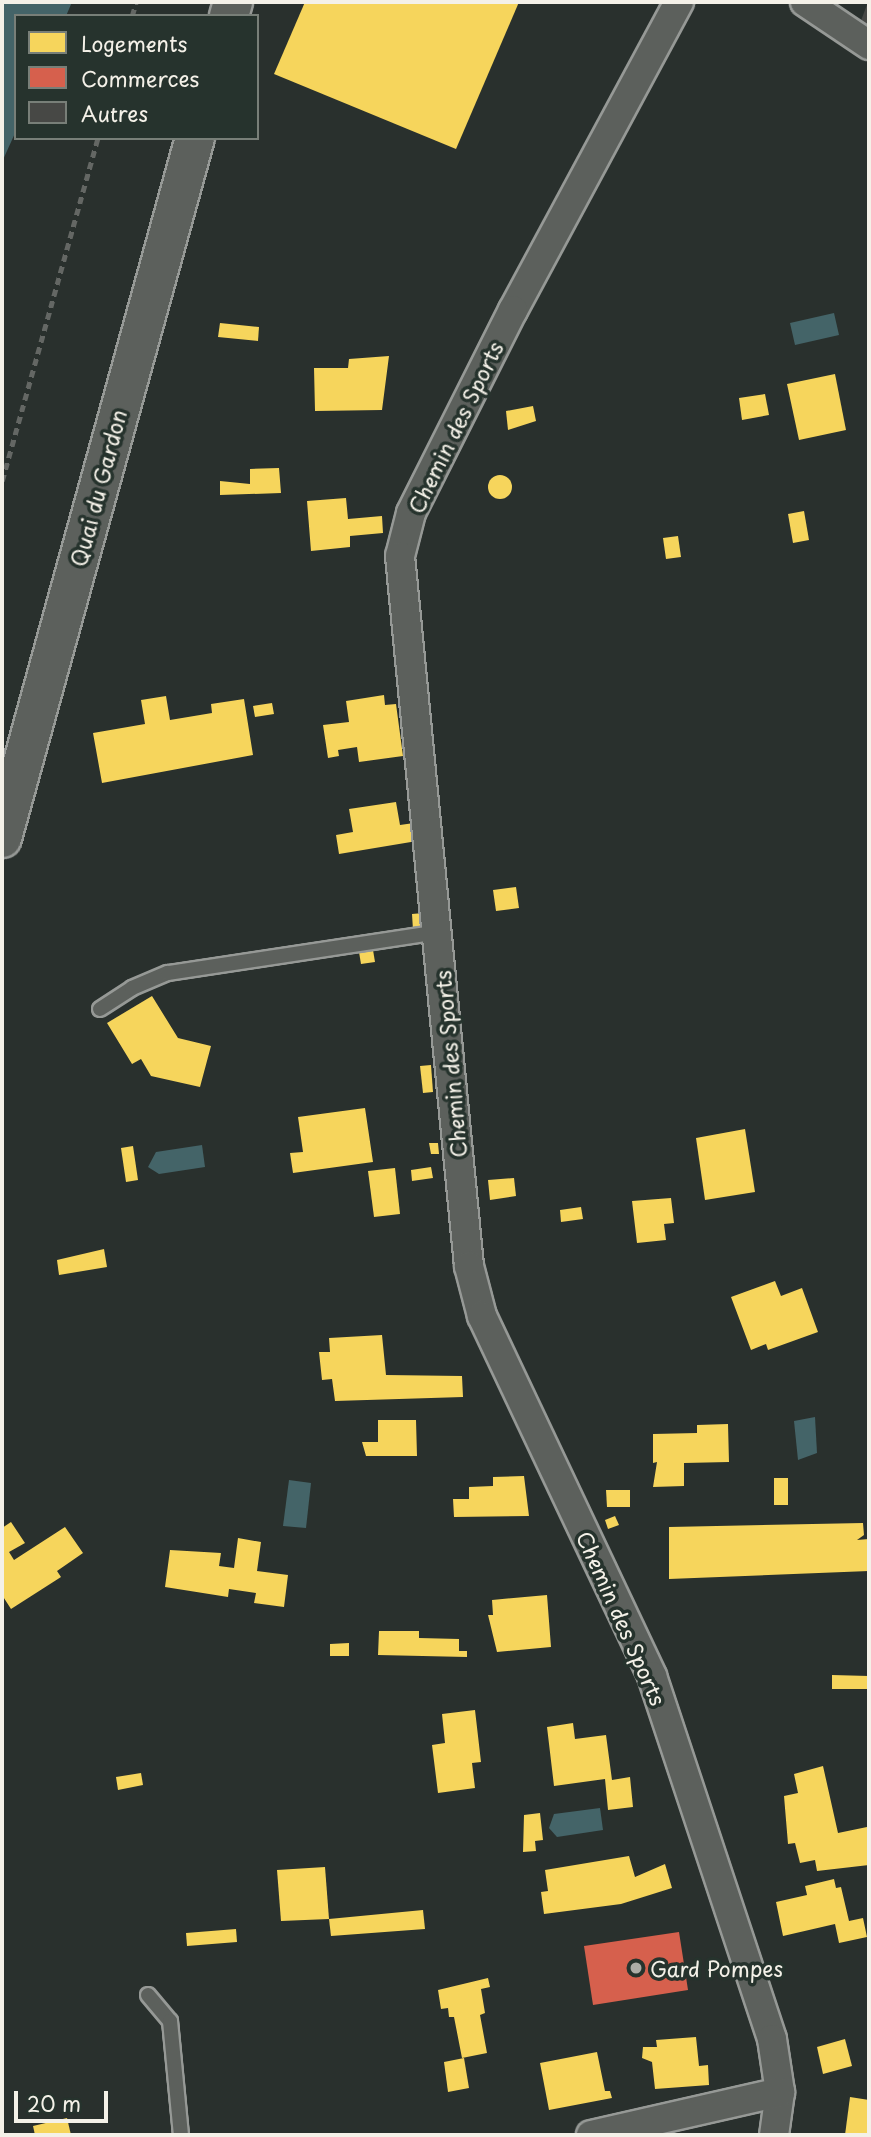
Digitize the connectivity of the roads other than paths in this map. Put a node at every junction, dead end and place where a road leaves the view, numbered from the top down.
1 (680, 2) edge
2 (805, 2) edge
3 (869, 45) edge
4 (194, 140) edge
5 (2, 838) edge
6 (438, 932) junction
7 (100, 1009) dead end
8 (148, 1994) dead end
9 (780, 2092) junction
10 (181, 2135) edge
11 (591, 2135) edge
12 (774, 2135) edge

1 - 6 street, Chemin des Sports
2 - 3 street
4 - 5 main road, Quai du Gardon
6 - 7 lane
6 - 9 street, Chemin des Sports
8 - 10 lane
9 - 11 street
9 - 12 street, Chemin des Sports

